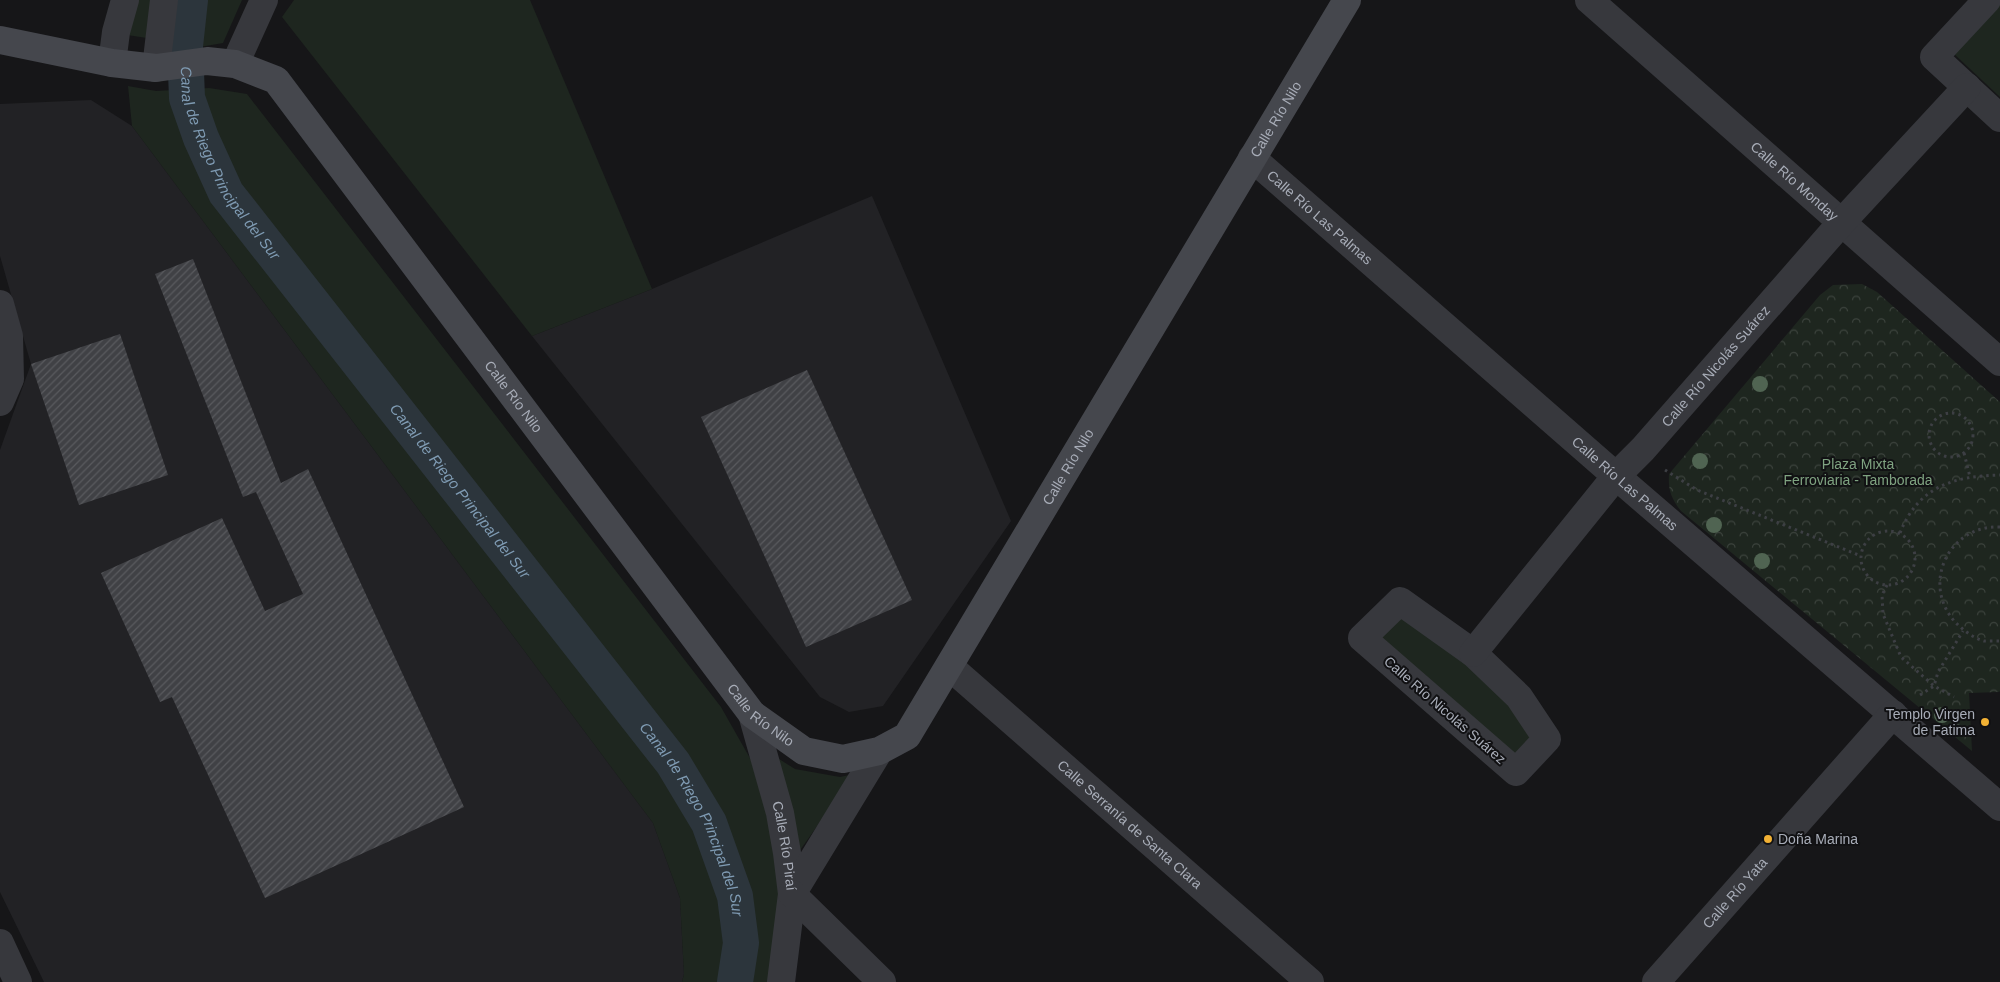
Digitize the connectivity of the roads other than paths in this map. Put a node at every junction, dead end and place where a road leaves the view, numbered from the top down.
1 (125, 0) edge
2 (164, 0) edge
3 (264, 0) edge
4 (1347, 0) edge
5 (1589, 0) edge
6 (1987, 0) edge
7 (0, 40) edge
8 (112, 63) junction
9 (236, 64) junction
10 (166, 67) junction
11 (1967, 87) junction
12 (2000, 118) edge
13 (1252, 158) junction
14 (1841, 223) junction
15 (0, 304) edge
16 (2000, 362) edge
17 (0, 402) edge
18 (1616, 476) junction
19 (1473, 653) junction
20 (950, 667) junction
21 (752, 714) junction
22 (1894, 714) junction
23 (879, 751) junction
24 (2000, 807) edge
25 (792, 894) junction
26 (0, 943) edge
27 (18, 982) edge
28 (781, 982) edge
29 (882, 982) edge
30 (1310, 982) edge
31 (1656, 982) edge

1 - 8 street
2 - 10 street
3 - 9 street
4 - 13 main road, Calle Río Nilo
5 - 14 street, Calle Río Monday
6 - 11 street
7 - 8 main road, Calle Río Nilo
8 - 10 main road, Calle Río Nilo
9 - 10 main road, Calle Río Nilo
9 - 21 main road, Calle Río Nilo
11 - 12 street
11 - 14 street, Calle Río Nicolás Suárez
13 - 18 street, Calle Río Las Palmas
13 - 20 main road, Calle Río Nilo
14 - 16 street, Calle Río Monday
14 - 18 street, Calle Río Nicolás Suárez
15 - 17 street
18 - 19 street, Calle Río Nicolás Suárez
18 - 22 street, Calle Río Las Palmas
19 - 19 street, Calle Río Nicolás Suárez
20 - 23 main road, Calle Río Nilo
20 - 30 street, Calle Serranía de Santa Clara
21 - 23 main road, Calle Río Nilo
21 - 25 street, Calle Río Piraí
22 - 24 street, Calle Río Las Palmas
22 - 31 street, Calle Río Yata
23 - 25 street
25 - 28 street, Calle Río Piraí
25 - 29 street
26 - 27 street

